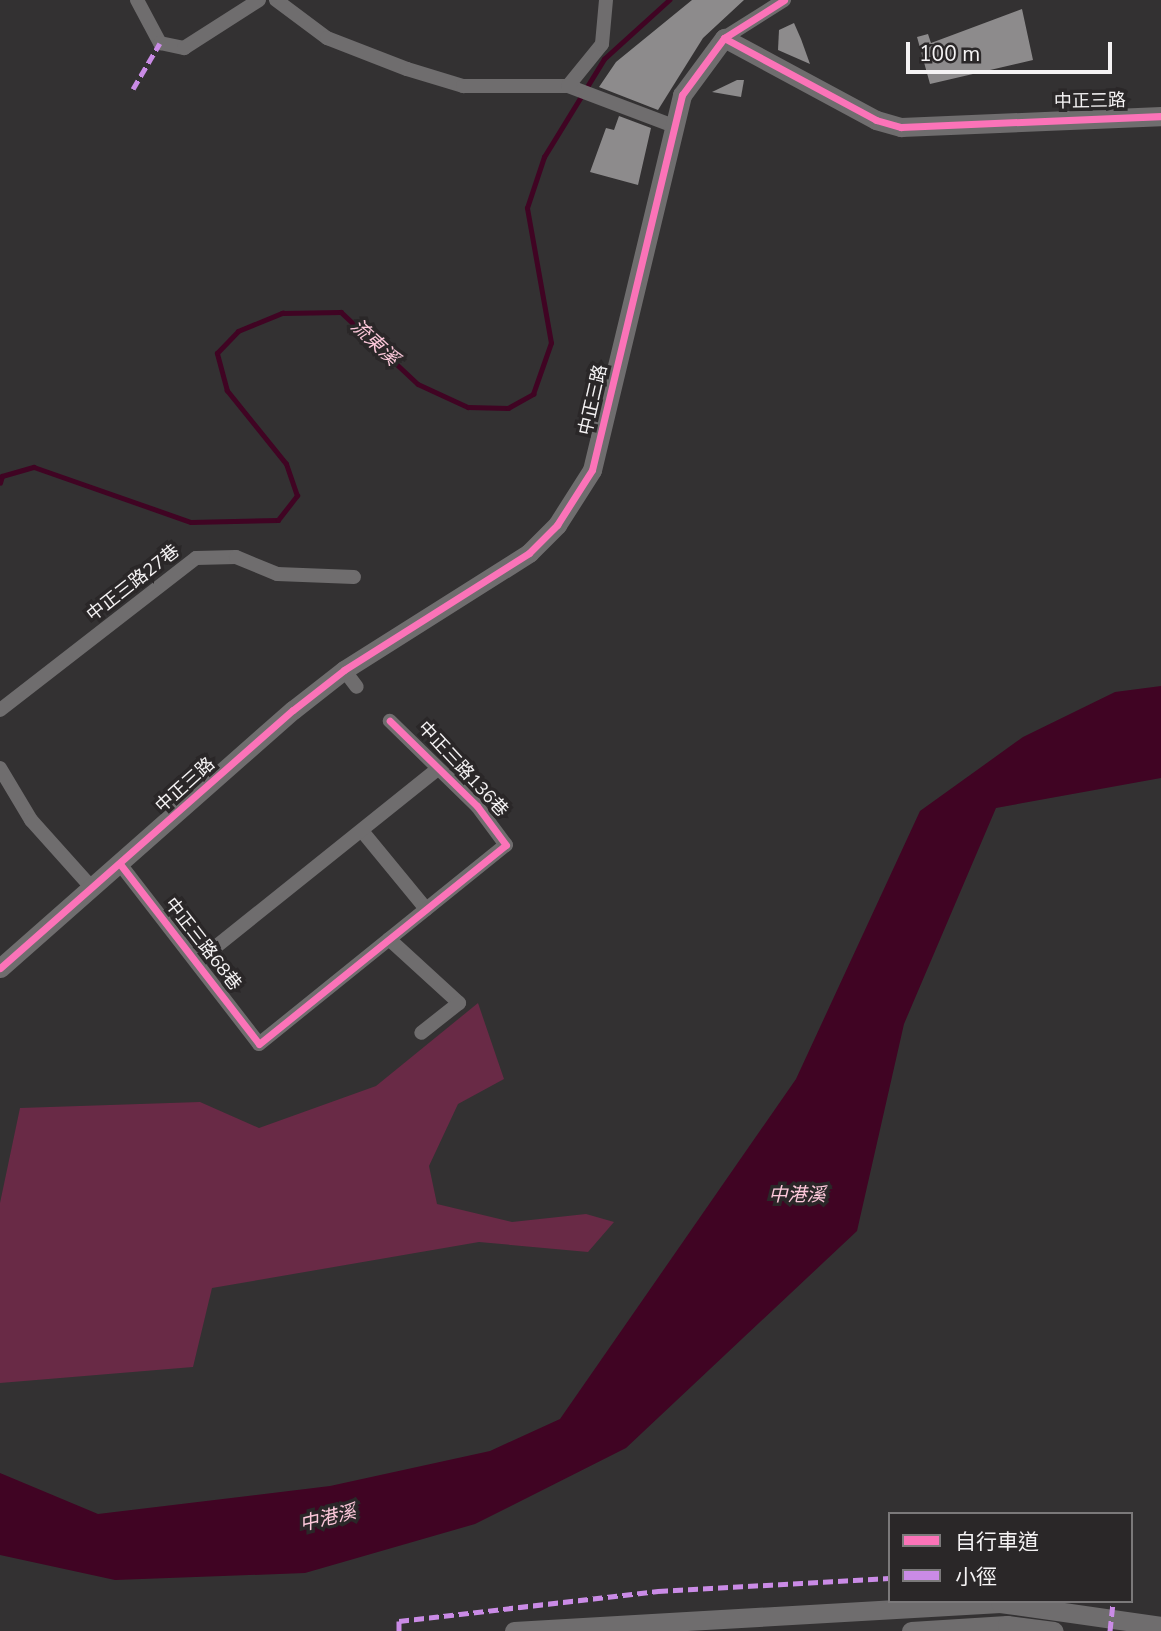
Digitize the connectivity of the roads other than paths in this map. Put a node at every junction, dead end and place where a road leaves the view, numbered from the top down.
1 (137, 0) edge
2 (259, 0) edge
3 (276, 0) edge
4 (606, 0) edge
5 (784, 0) edge
6 (724, 38) junction
7 (568, 86) junction
8 (1161, 116) edge
9 (674, 126) junction
10 (354, 577) dead end
11 (344, 670) junction
12 (357, 687) dead end
13 (0, 710) edge
14 (390, 721) dead end
15 (0, 768) edge
16 (438, 769) junction
17 (362, 831) junction
18 (120, 864) junction
19 (92, 888) junction
20 (426, 909) junction
21 (389, 939) junction
22 (198, 961) junction
23 (0, 968) edge
24 (421, 1032) dead end
25 (1161, 1626) edge
26 (514, 1631) edge
27 (911, 1631) edge
28 (1054, 1631) edge

1 - 2 street
3 - 7 street
4 - 7 street
5 - 6 street
6 - 8 main road, 中正三路
6 - 9 main road, 中正三路
7 - 9 street
9 - 11 main road, 中正三路
10 - 13 street, 中正三路27巷
11 - 12 street
11 - 18 main road, 中正三路
14 - 16 street, 中正三路136巷
15 - 19 street
16 - 17 street
16 - 20 street, 中正三路136巷
17 - 20 street
17 - 22 street
18 - 19 main road, 中正三路
18 - 22 street, 中正三路68巷
19 - 23 main road, 中正三路
20 - 21 street
21 - 22 street, 中正三路68巷
21 - 24 street
25 - 26 main road
27 - 28 main road

